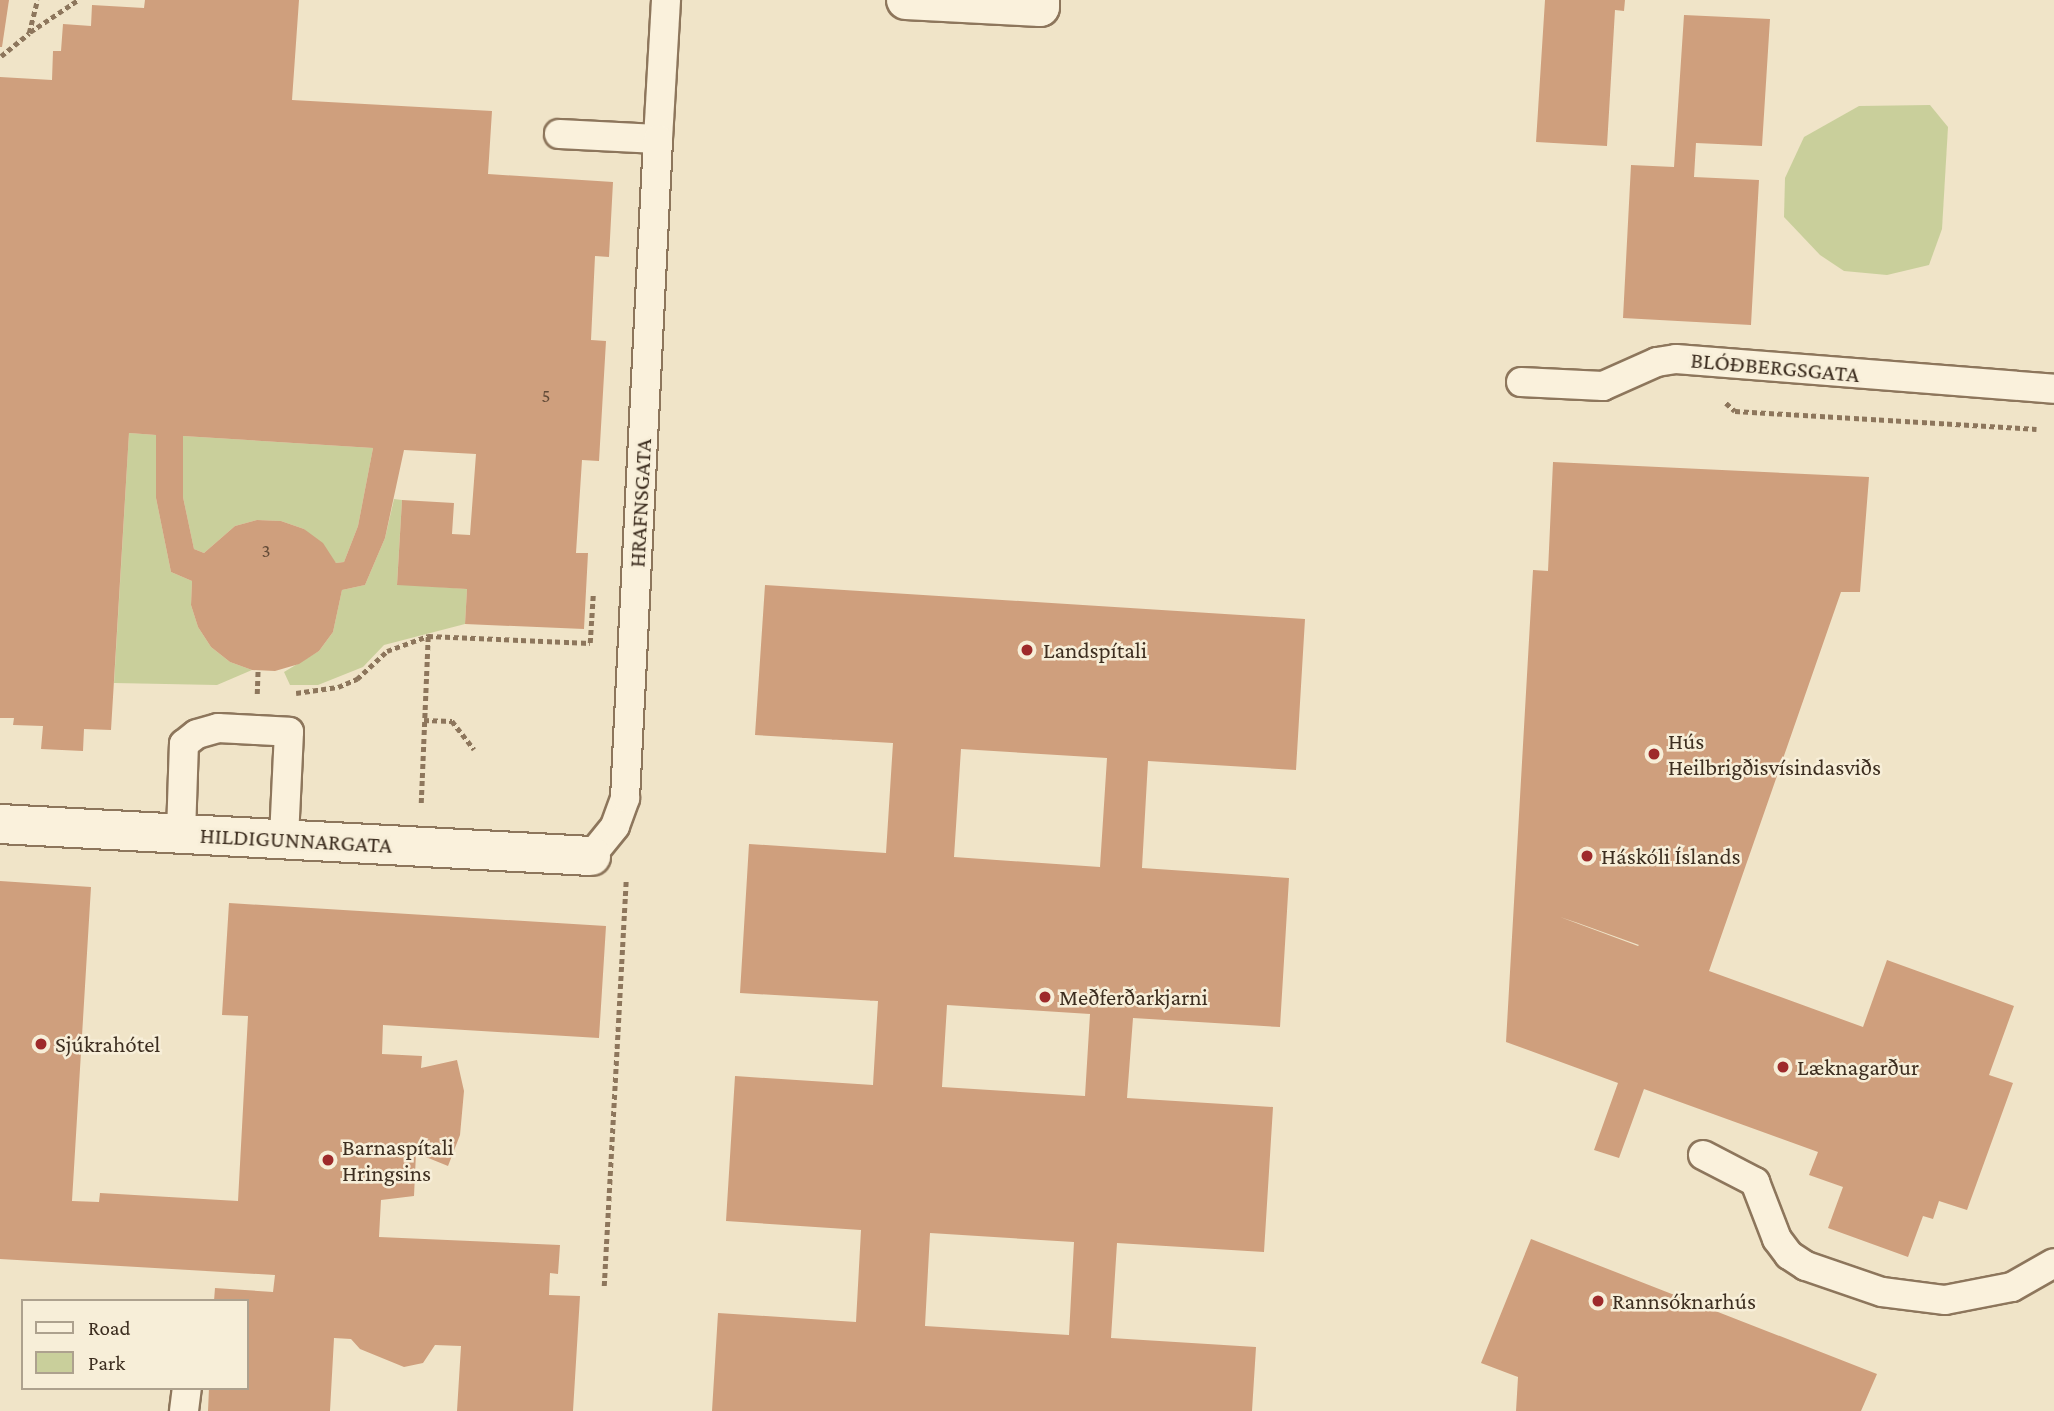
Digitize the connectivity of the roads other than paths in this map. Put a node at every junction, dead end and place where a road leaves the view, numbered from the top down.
1 (666, 0) edge
2 (906, 0) edge
3 (1040, 0) edge
4 (559, 134) dead end
5 (658, 139) junction
6 (1521, 382) dead end
7 (2044, 389) edge
8 (0, 824) edge
9 (181, 833) junction
10 (284, 839) junction
11 (591, 856) joint
12 (1703, 1155) dead end
13 (2054, 1263) edge
14 (187, 1390) edge
15 (184, 1411) edge

1 - 5 lane, HRAFNSGATA
2 - 3 street
4 - 5 lane
5 - 11 lane, HRAFNSGATA
6 - 7 lane, BLÓÐBERGSGATA
8 - 9 street, HILDIGUNNARGATA
9 - 10 street, HILDIGUNNARGATA
9 - 10 lane
10 - 11 street, HILDIGUNNARGATA
12 - 13 lane
14 - 15 lane

